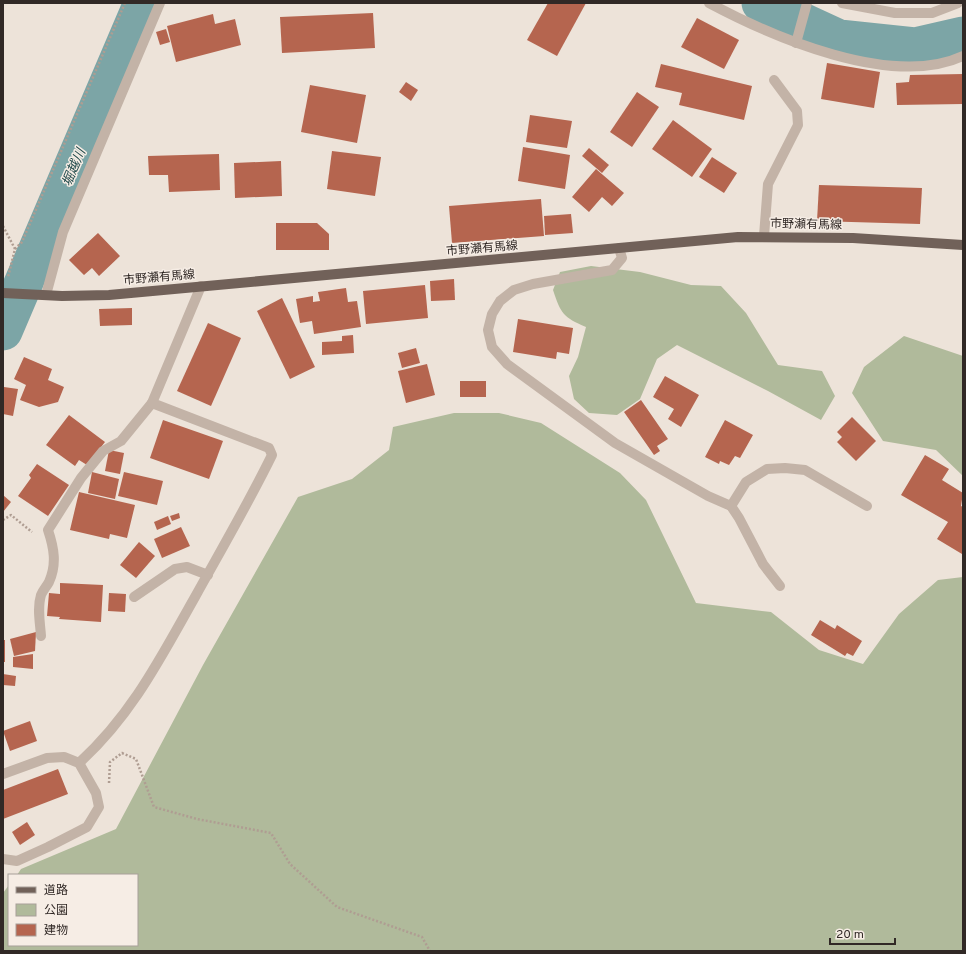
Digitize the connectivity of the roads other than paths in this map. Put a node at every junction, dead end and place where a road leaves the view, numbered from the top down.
1 (160, 3) edge
2 (709, 3) edge
3 (807, 3) edge
4 (842, 3) edge
5 (958, 3) edge
6 (797, 40) junction
7 (963, 56) edge
8 (774, 80) dead end
9 (764, 236) junction
10 (963, 245) edge
11 (619, 248) junction
12 (201, 286) junction
13 (5, 293) edge
14 (46, 296) junction
15 (152, 403) junction
16 (731, 506) junction
17 (867, 506) dead end
18 (208, 575) junction
19 (780, 586) dead end
20 (134, 597) dead end
21 (41, 636) dead end
22 (79, 763) junction
23 (3, 774) edge
24 (3, 859) edge

1 - 14 street
2 - 6 street
3 - 6 street
4 - 5 street
6 - 7 street
8 - 9 street
9 - 10 main road, 市野瀬有馬線
9 - 11 main road, 市野瀬有馬線
11 - 12 main road, 市野瀬有馬線
11 - 16 street
12 - 14 main road, 市野瀬有馬線
12 - 15 street
13 - 14 main road, 市野瀬有馬線
15 - 18 street
15 - 21 street
16 - 17 street
16 - 19 street
18 - 20 street
18 - 22 street
22 - 23 street
22 - 24 street

